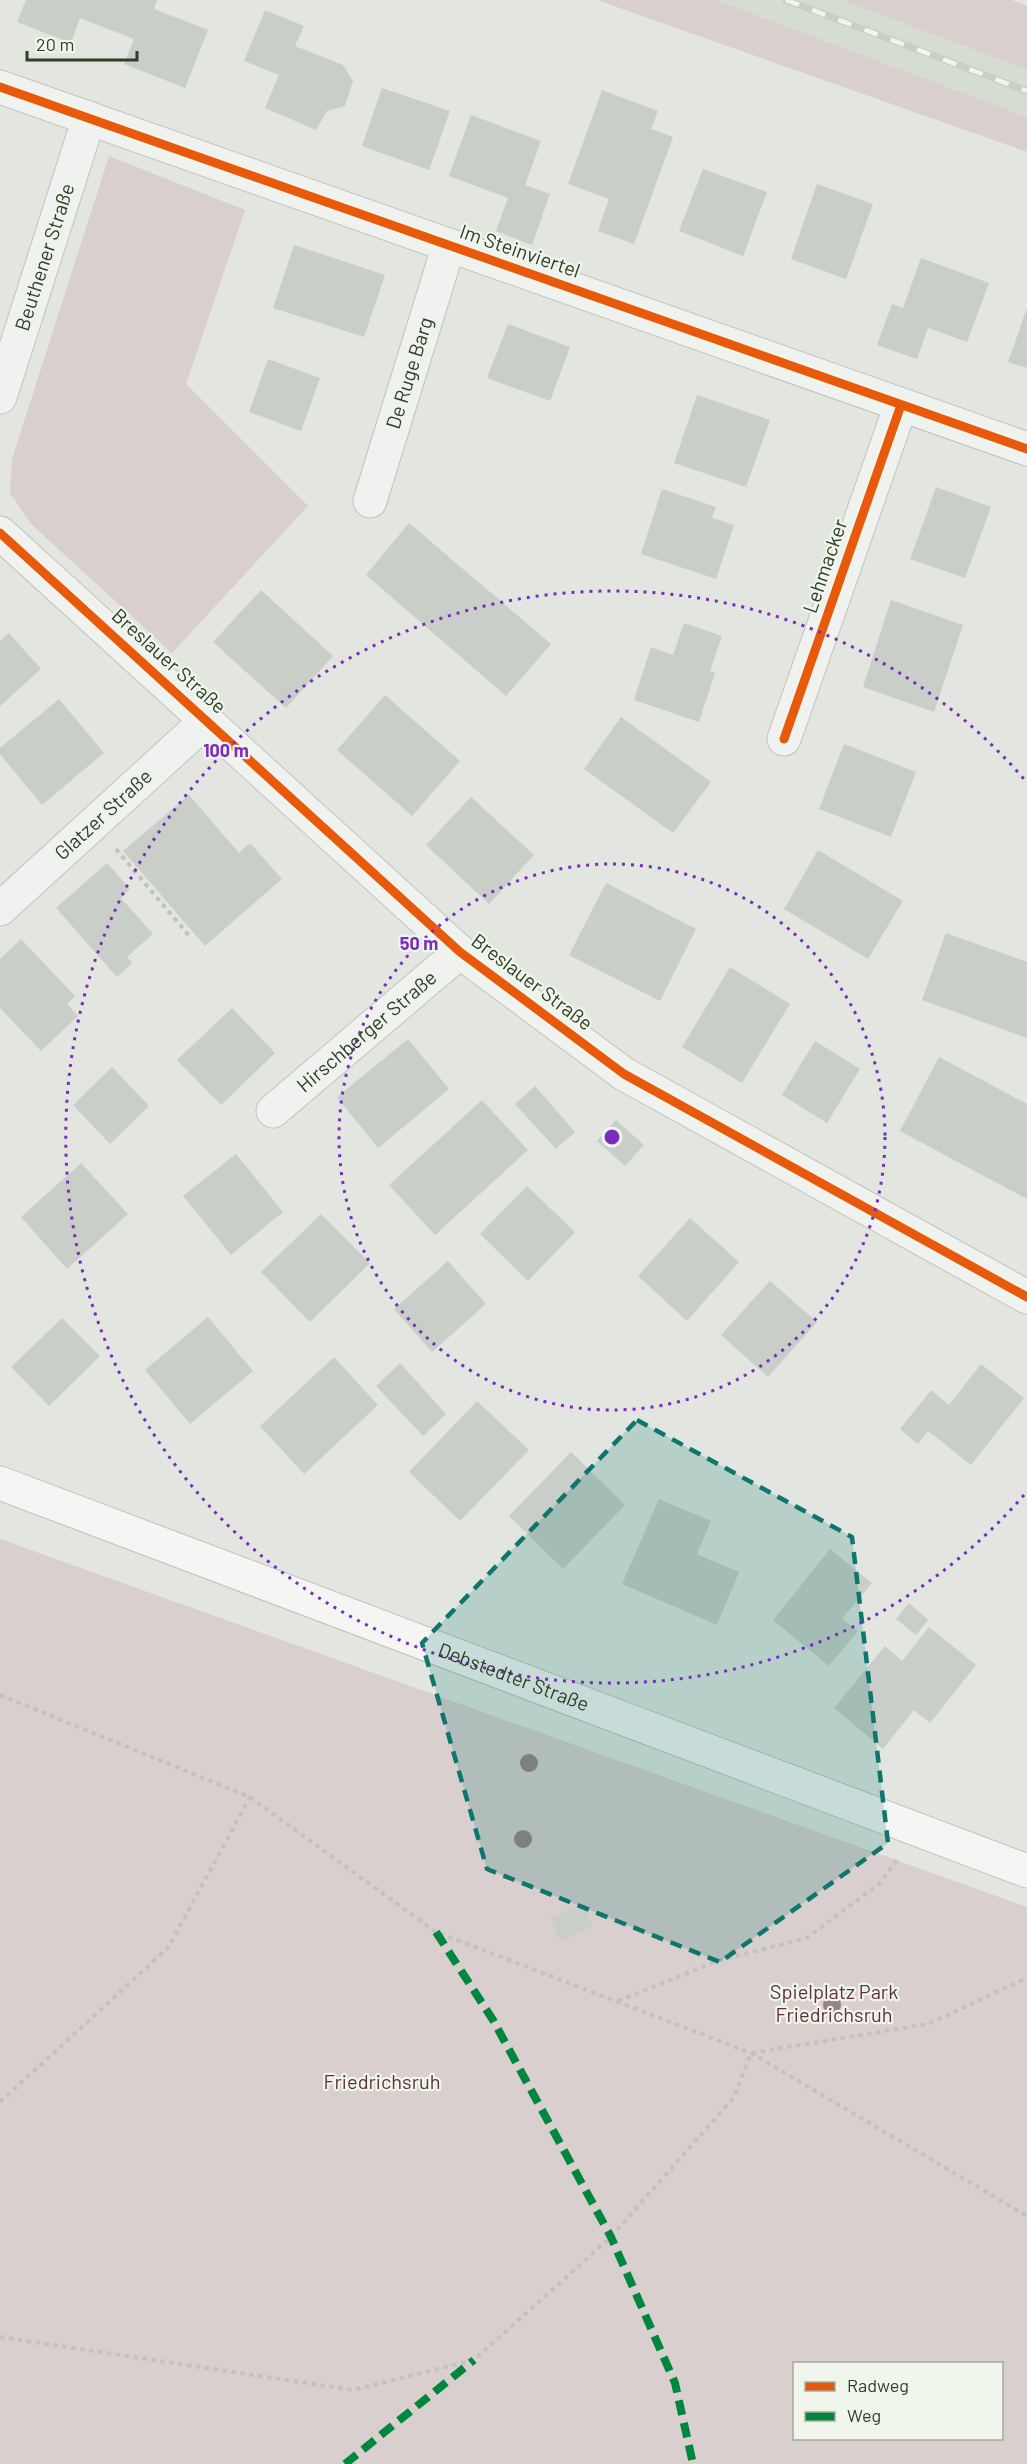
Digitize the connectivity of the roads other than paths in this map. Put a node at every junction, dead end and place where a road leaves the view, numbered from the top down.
1 (0, 87) edge
2 (89, 118) junction
3 (449, 245) junction
4 (0, 397) edge
5 (901, 405) junction
6 (1027, 449) edge
7 (370, 501) dead end
8 (0, 533) edge
9 (207, 720) junction
10 (784, 739) dead end
11 (0, 909) edge
12 (460, 951) junction
13 (273, 1112) dead end
14 (1027, 1297) edge
15 (0, 1483) edge
16 (1027, 1871) edge

1 - 2 street, Im Steinviertel
2 - 3 street, Im Steinviertel
2 - 4 street, Beuthener Straße
3 - 5 street, Im Steinviertel
3 - 7 street, De Ruge Barg
5 - 6 street, Im Steinviertel
5 - 10 street, Lehmacker
8 - 9 street, Breslauer Straße
9 - 11 street, Glatzer Straße
9 - 12 street, Breslauer Straße
12 - 13 street, Hirschberger Straße
12 - 14 street, Breslauer Straße
15 - 16 main road, Debstedter Straße

